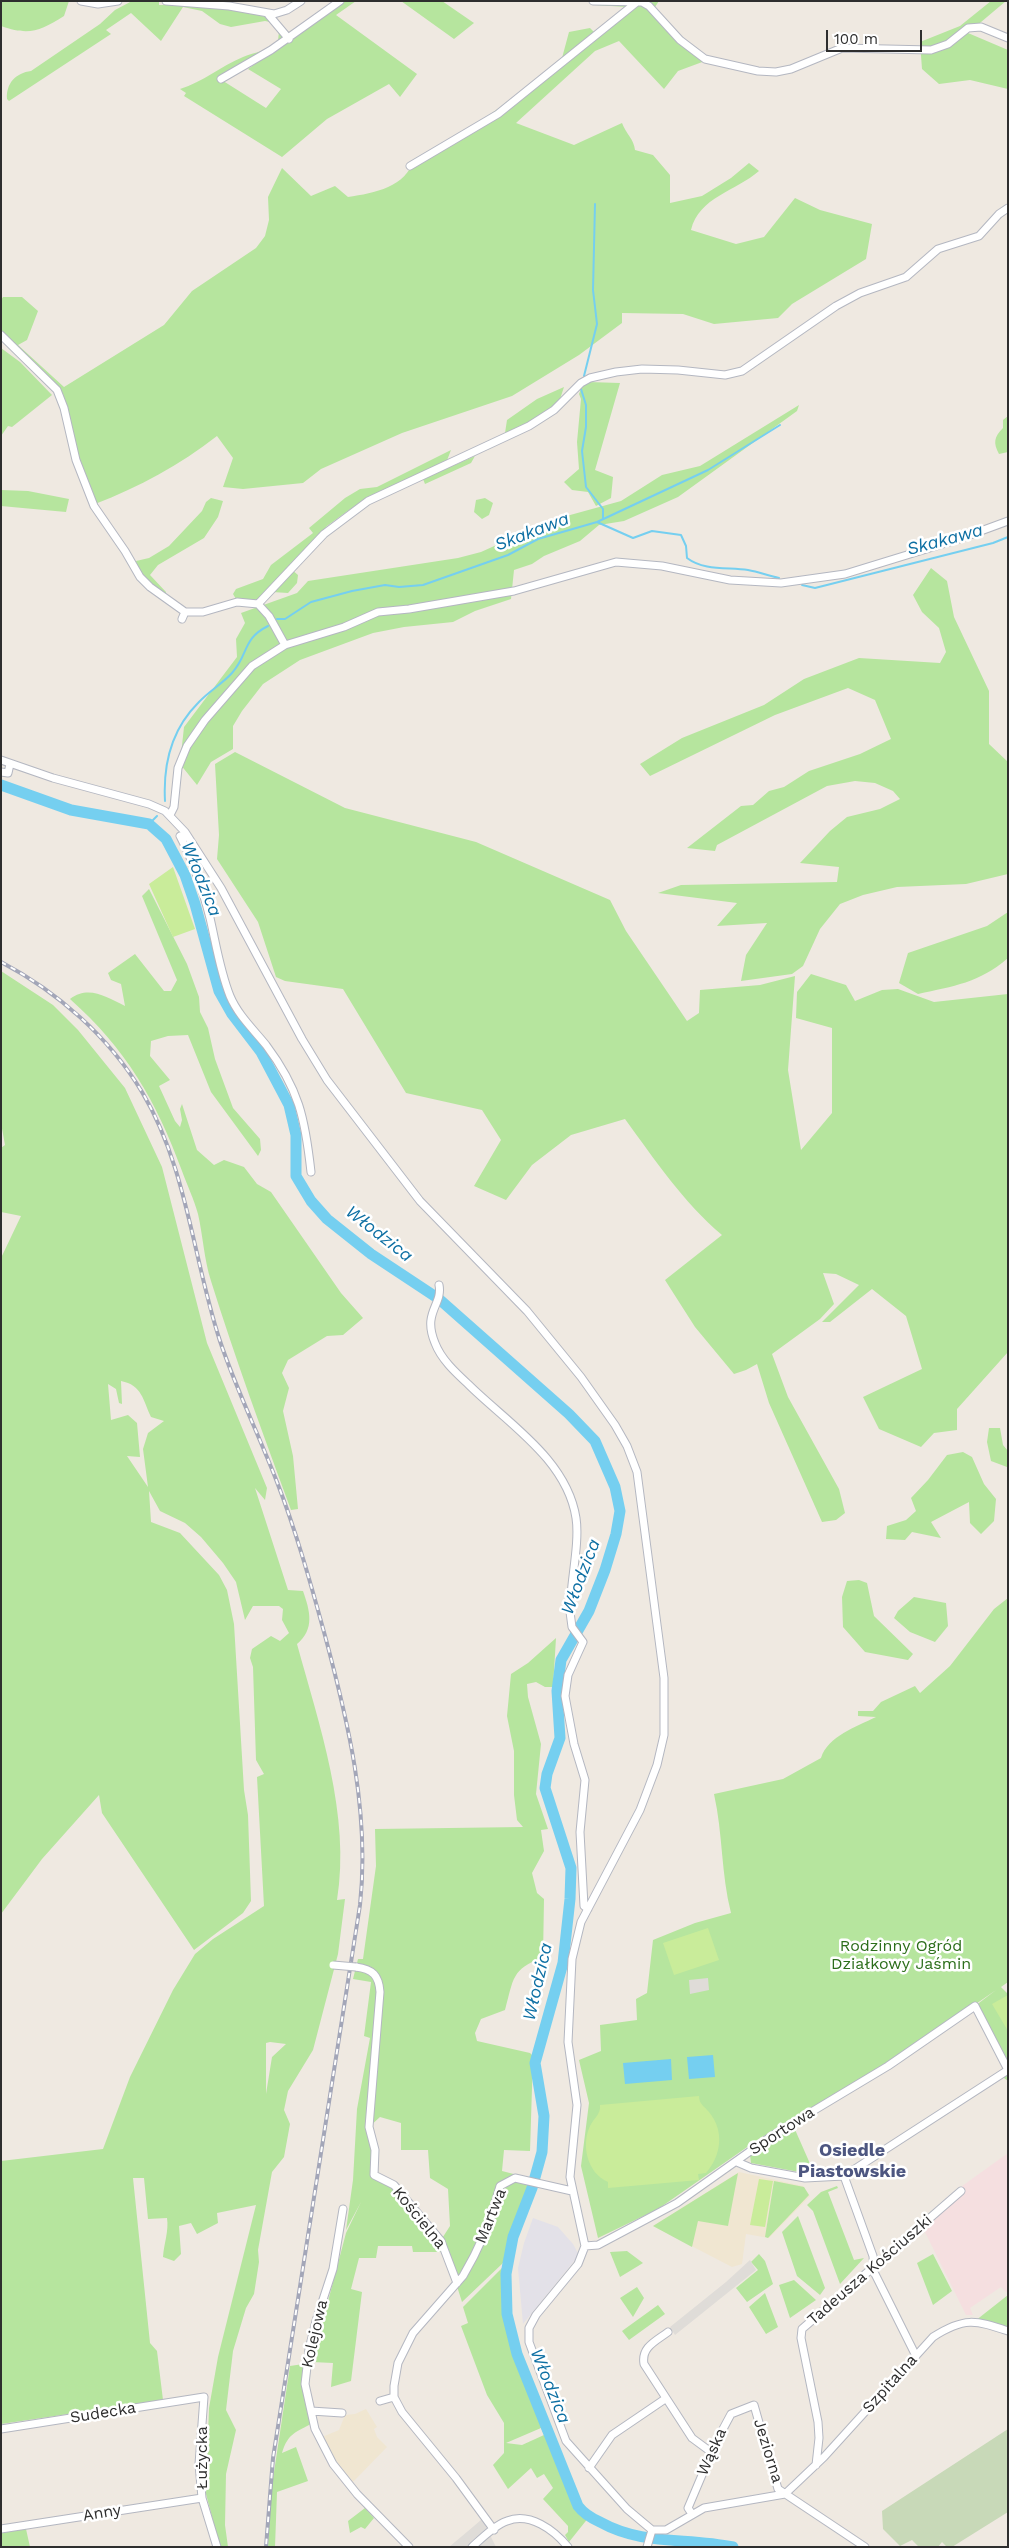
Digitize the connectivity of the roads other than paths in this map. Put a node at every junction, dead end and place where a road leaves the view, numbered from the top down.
1 (81, 1) edge
2 (118, 1) edge
3 (166, 1) edge
4 (302, 1) edge
5 (340, 1) edge
6 (593, 1) edge
7 (637, 2) edge
8 (266, 13) junction
9 (1008, 38) edge
10 (289, 39) junction
11 (221, 80) dead end
12 (410, 166) dead end
13 (1008, 208) edge
14 (1, 335) edge
15 (1008, 521) edge
16 (258, 604) junction
17 (285, 645) junction
18 (1, 760) edge
19 (10, 764) junction
20 (1, 772) edge
21 (170, 815) junction
22 (180, 836) junction
23 (311, 1172) dead end
24 (439, 1289) dead end
25 (588, 1909) junction
26 (333, 1965) dead end
27 (1008, 2070) edge
28 (737, 2162) junction
29 (844, 2176) junction
30 (572, 2191) junction
31 (962, 2191) dead end
32 (343, 2208) dead end
33 (585, 2246) junction
34 (875, 2264) junction
35 (457, 2283) junction
36 (668, 2332) dead end
37 (1008, 2332) edge
38 (916, 2356) junction
39 (394, 2397) junction
40 (204, 2398) joint
41 (665, 2399) junction
42 (380, 2401) dead end
43 (754, 2405) joint
44 (311, 2412) junction
45 (342, 2413) dead end
46 (1, 2429) edge
47 (711, 2452) junction
48 (816, 2465) junction
49 (589, 2468) junction
50 (785, 2494) junction
51 (202, 2498) junction
52 (692, 2514) junction
53 (1, 2529) edge
54 (494, 2530) junction
55 (651, 2532) junction
56 (647, 2545) edge
57 (217, 2547) edge
58 (409, 2547) edge
59 (472, 2547) edge
60 (568, 2547) edge
61 (865, 2547) edge

1 - 2 street
3 - 8 street
4 - 8 street
5 - 10 street
6 - 7 street
7 - 9 street
7 - 12 street
8 - 10 street
10 - 11 street
13 - 16 street
14 - 16 street
15 - 17 street
16 - 17 street
17 - 21 street
18 - 19 street
19 - 20 street
19 - 21 street
21 - 22 street
22 - 23 street
22 - 25 street
24 - 25 street
25 - 30 street
26 - 35 street, Kościelna, bridge
27 - 28 street, Sportowa
27 - 29 street
28 - 29 street
28 - 33 street, Sportowa
29 - 34 street
30 - 33 street
30 - 35 street, Martwa
31 - 34 street, Tadeusza Kościuszki
32 - 44 street, Kolejowa
33 - 49 street
34 - 38 street
34 - 48 street, Tadeusza Kościuszki
35 - 39 street
36 - 41 street
37 - 38 street, Szpitalna
38 - 48 street, Szpitalna
39 - 42 street
39 - 54 street
40 - 46 street, Sudecka
40 - 51 street, Łużycka
41 - 47 street
41 - 49 street
43 - 47 street, Wąska
43 - 50 street, Jeziorna
44 - 45 street
44 - 58 street, Kolejowa
47 - 52 street, Wąska
48 - 50 street
49 - 55 street
50 - 52 street
50 - 61 street
51 - 53 street, Anny
51 - 57 street, Łużycka
52 - 55 street
54 - 59 street
54 - 60 street
55 - 56 street

